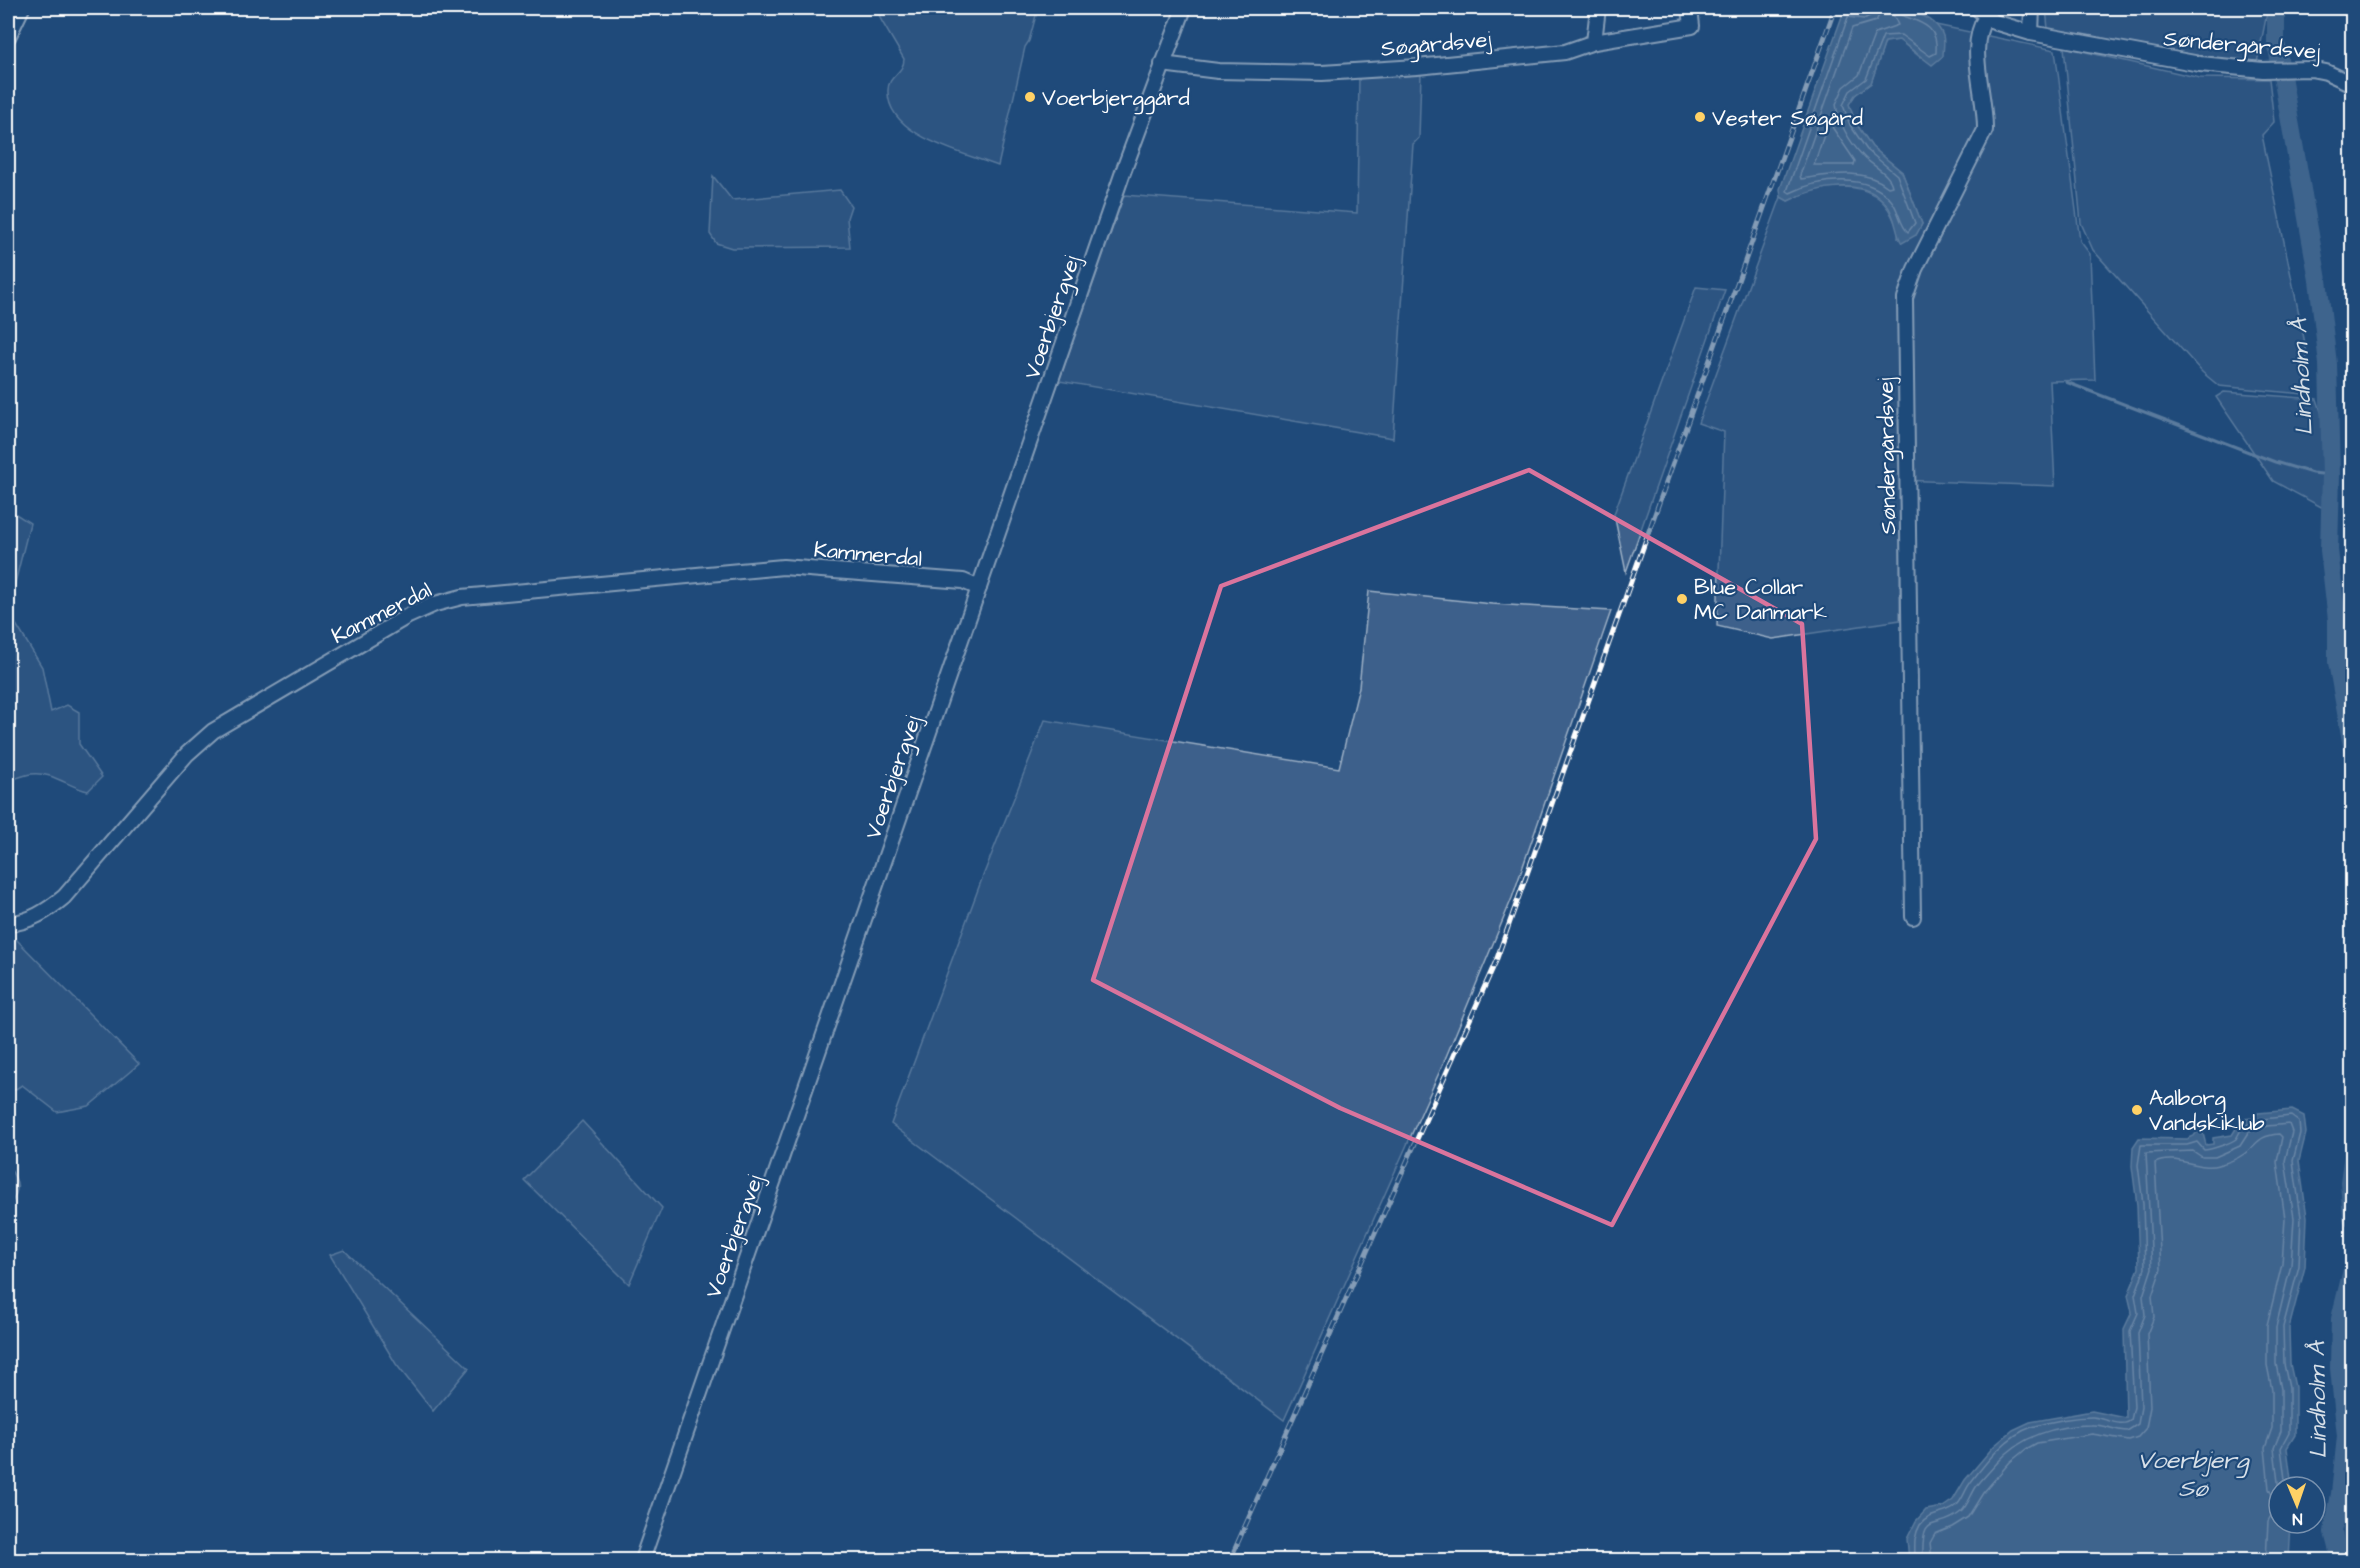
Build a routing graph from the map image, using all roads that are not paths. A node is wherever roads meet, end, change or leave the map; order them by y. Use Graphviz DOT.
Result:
graph roads {
  1 [pos="22,8"];
  2 [pos="1184,8"];
  3 [pos="1599,8"];
  4 [pos="1690,8"];
  5 [pos="2032,8"];
  6 [pos="1982,12"];
  7 [pos="2031,33"];
  8 [pos="8,37"];
  9 [pos="1594,42"];
  10 [pos="1162,64"];
  11 [pos="2352,84"];
  12 [pos="979,588"];
  13 [pos="1913,917"];
  14 [pos="8,924"];
  15 [pos="642,1560"];
  1 -- 8 [label="street"];
  2 -- 10 [label="street, Voerbjergvej"];
  3 -- 9 [label="street"];
  4 -- 9 [label="street, Søgårdsvej"];
  5 -- 7 [label="street"];
  6 -- 7 [label="street, Søndergårdsvej"];
  6 -- 13 [label="street, Søndergårdsvej"];
  7 -- 11 [label="street, Søndergårdsvej"];
  9 -- 10 [label="street, Søgårdsvej"];
  10 -- 12 [label="street, Voerbjergvej"];
  12 -- 14 [label="street, Kammerdal"];
  12 -- 15 [label="street, Voerbjergvej"];
}
